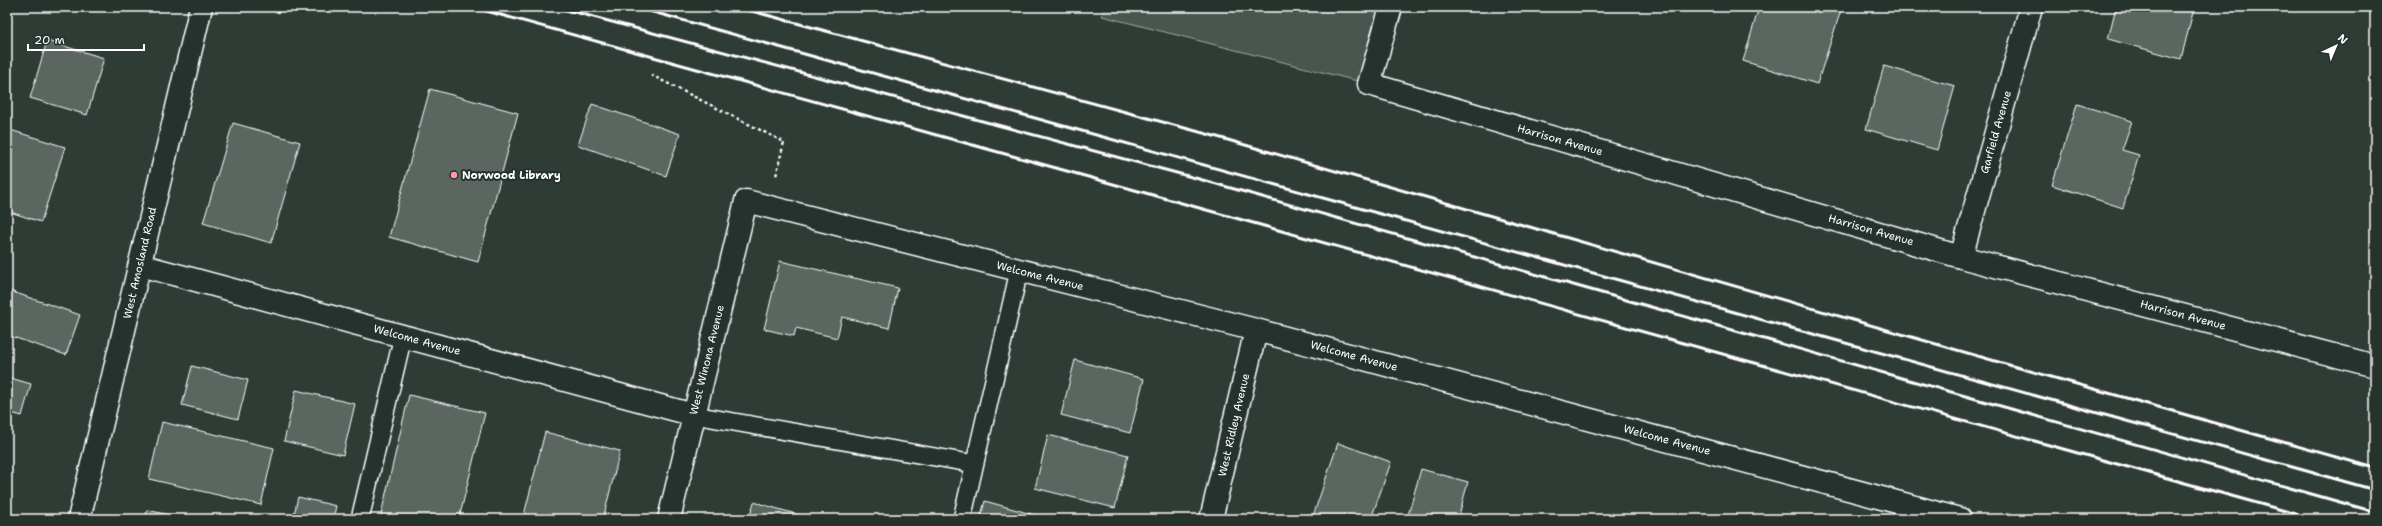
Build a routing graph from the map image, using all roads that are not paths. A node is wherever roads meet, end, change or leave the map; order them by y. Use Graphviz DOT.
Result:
graph roads {
  1 [pos="1391,7"];
  2 [pos="2031,7"];
  3 [pos="200,8"];
  4 [pos="746,201"];
  5 [pos="1961,257"];
  6 [pos="140,265"];
  7 [pos="1018,271"];
  8 [pos="1256,330"];
  9 [pos="403,336"];
  10 [pos="2375,366"];
  11 [pos="694,415"];
  12 [pos="975,464"];
  13 [pos="1896,510"];
  14 [pos="79,519"];
  15 [pos="360,519"];
  16 [pos="669,519"];
  17 [pos="962,519"];
  18 [pos="1211,519"];
  19 [pos="1960,519"];
  1 -- 5 [label="street, Harrison Avenue"];
  2 -- 5 [label="street, Garfield Avenue"];
  3 -- 6 [label="street, West Amosland Road"];
  4 -- 7 [label="street, Welcome Avenue"];
  4 -- 11 [label="street, West Winona Avenue"];
  5 -- 10 [label="street, Harrison Avenue"];
  6 -- 9 [label="street, Welcome Avenue"];
  6 -- 14 [label="street, West Amosland Road"];
  7 -- 8 [label="street, Welcome Avenue"];
  7 -- 12 [label="lane"];
  8 -- 13 [label="street, Welcome Avenue"];
  8 -- 18 [label="street, West Ridley Avenue"];
  9 -- 11 [label="street, Welcome Avenue"];
  9 -- 15 [label="lane"];
  11 -- 12 [label="lane"];
  11 -- 16 [label="street, West Winona Avenue"];
  12 -- 17 [label="lane"];
  13 -- 19 [label="street, Welcome Avenue"];
}
